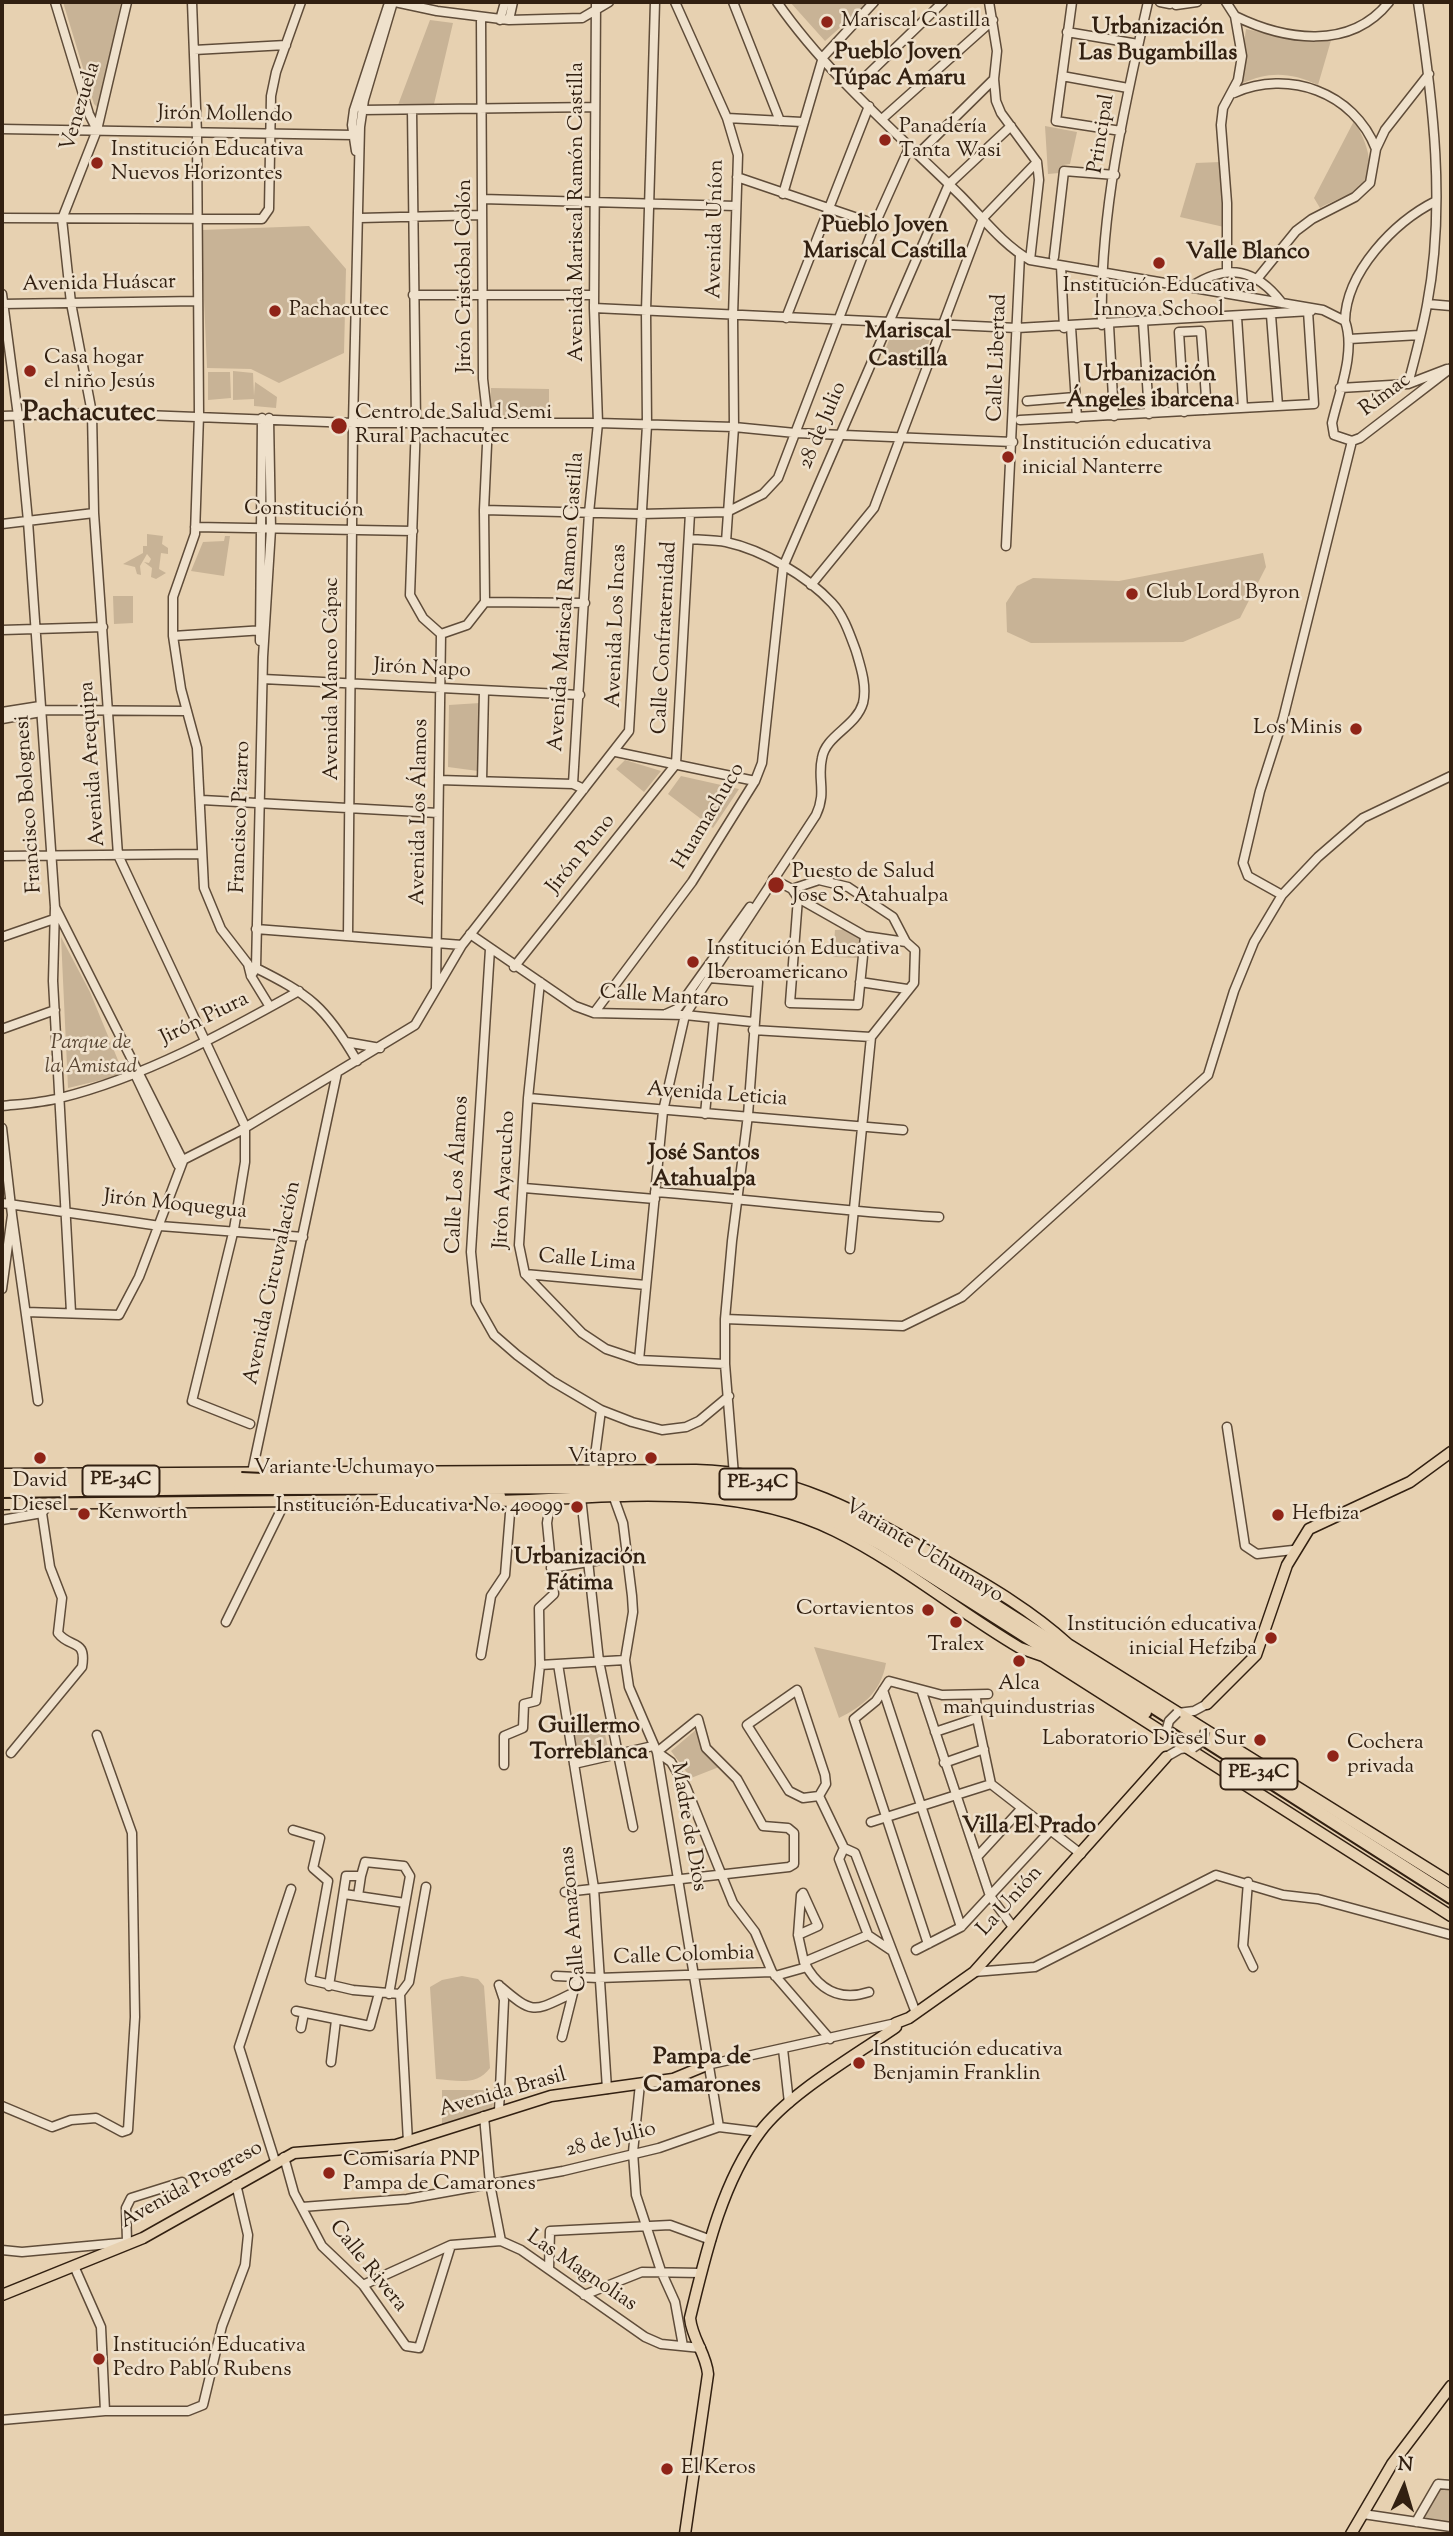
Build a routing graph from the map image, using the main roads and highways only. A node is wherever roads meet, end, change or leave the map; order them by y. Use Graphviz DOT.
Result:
graph roads {
  1 [pos="1451,1452"];
  2 [pos="2,1474"];
  3 [pos="244,1479"];
  4 [pos="2,1483"];
  5 [pos="263,1484"];
  6 [pos="2,1491"];
  7 [pos="548,1493"];
  8 [pos="394,1499"];
  9 [pos="2,1504"];
  10 [pos="906,1561"];
  11 [pos="933,1567"];
  12 [pos="1068,1644"];
  13 [pos="1043,1656"];
  14 [pos="1207,1703"];
  15 [pos="1166,1757"];
  16 [pos="1451,1883"];
  17 [pos="1451,1897"];
  18 [pos="1451,1907"];
  19 [pos="1451,1916"];
  20 [pos="707,2065"];
  21 [pos="280,2159"];
  22 [pos="2,2295"];
  23 [pos="1451,2386"];
  24 [pos="685,2534"];
  25 [pos="1351,2534"];
  1 -- 14 [label="main road"];
  2 -- 3 [label="main road, Variante Uchumayo"];
  3 -- 4 [label="highway, Variante Uchumayo / PE-34C"];
  3 -- 5 [label="highway, Variante Uchumayo / PE-34C, bridge"];
  3 -- 6 [label="highway, Variante Uchumayo / PE-34C"];
  3 -- 12 [label="main road, Variante Uchumayo"];
  5 -- 7 [label="highway, Variante Uchumayo / PE-34C"];
  5 -- 11 [label="highway, Variante Uchumayo / PE-34C"];
  7 -- 8 [label="highway"];
  7 -- 8 [label="main road"];
  7 -- 10 [label="highway, Variante Uchumayo / PE-34C"];
  7 -- 13 [label="main road"];
  8 -- 9 [label="main road"];
  10 -- 13 [label="highway"];
  10 -- 18 [label="highway, Variante Uchumayo / PE-34C"];
  11 -- 12 [label="highway"];
  11 -- 17 [label="highway, Variante Uchumayo / PE-34C"];
  12 -- 16 [label="main road, Variante Uchumayo"];
  13 -- 19 [label="main road"];
  15 -- 24 [label="main road, La Unión"];
  20 -- 21 [label="main road, Avenida Brasil"];
  21 -- 22 [label="main road, Avenida Progreso"];
  23 -- 25 [label="main road"];
}
